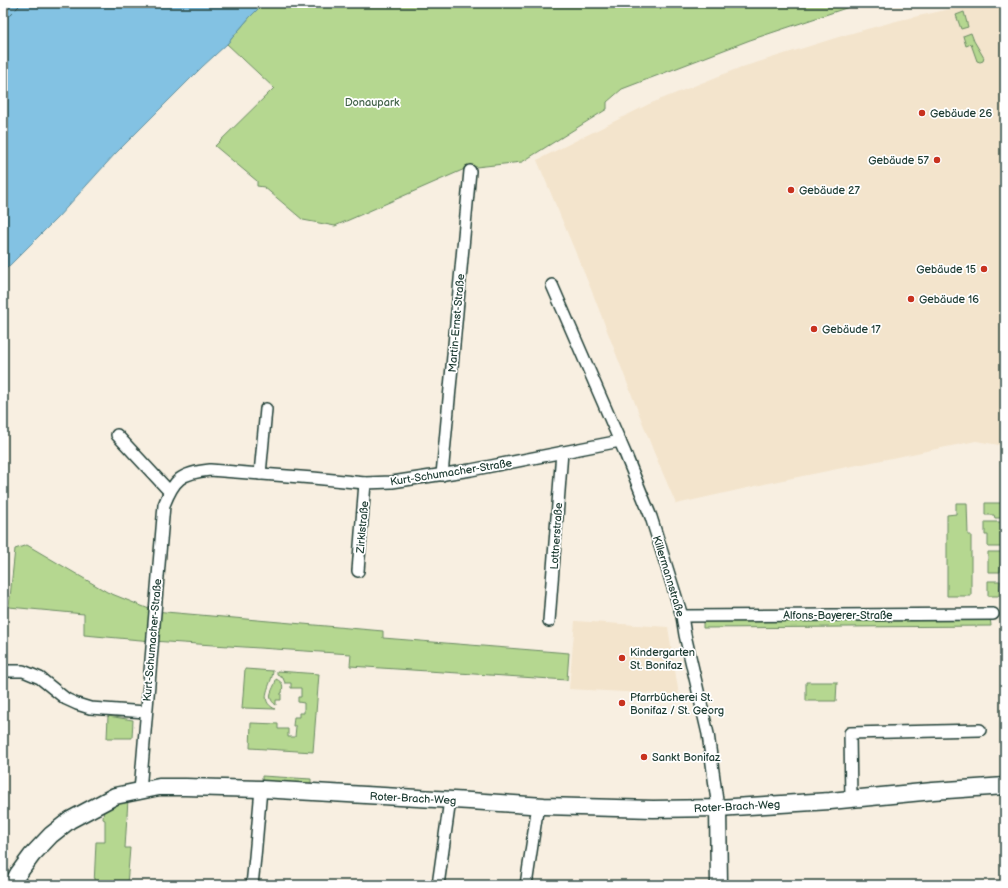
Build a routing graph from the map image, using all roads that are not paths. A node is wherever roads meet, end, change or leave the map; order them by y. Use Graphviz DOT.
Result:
graph roads {
  1 [pos="470,171"];
  2 [pos="552,285"];
  3 [pos="266,409"];
  4 [pos="117,435"];
  5 [pos="620,441"];
  6 [pos="562,452"];
  7 [pos="260,474"];
  8 [pos="442,475"];
  9 [pos="365,483"];
  10 [pos="169,491"];
  11 [pos="358,571"];
  12 [pos="993,614"];
  13 [pos="682,616"];
  14 [pos="549,621"];
  15 [pos="3,671"];
  16 [pos="146,712"];
  17 [pos="980,730"];
  18 [pos="1005,786"];
  19 [pos="260,789"];
  20 [pos="140,791"];
  21 [pos="851,799"];
  22 [pos="450,800"];
  23 [pos="538,805"];
  24 [pos="718,808"];
  25 [pos="12,885"];
  26 [pos="252,885"];
  27 [pos="438,885"];
  28 [pos="526,885"];
  29 [pos="719,885"];
  1 -- 8 [label="street, Martin-Ernst-Straße"];
  2 -- 5 [label="street, Killermannstraße"];
  3 -- 7 [label="street"];
  4 -- 10 [label="street"];
  5 -- 6 [label="street, Kurt-Schumacher-Straße"];
  5 -- 13 [label="street, Killermannstraße"];
  6 -- 8 [label="street, Kurt-Schumacher-Straße"];
  6 -- 14 [label="street, Lottnerstraße"];
  7 -- 9 [label="street, Kurt-Schumacher-Straße"];
  7 -- 10 [label="street, Kurt-Schumacher-Straße"];
  8 -- 9 [label="street, Kurt-Schumacher-Straße"];
  9 -- 11 [label="street, Zirklstraße"];
  10 -- 16 [label="street, Kurt-Schumacher-Straße"];
  12 -- 13 [label="street, Alfons-Bayerer-Straße"];
  13 -- 24 [label="street, Killermannstraße"];
  15 -- 16 [label="street"];
  16 -- 20 [label="street, Kurt-Schumacher-Straße"];
  17 -- 21 [label="street"];
  18 -- 21 [label="street, Roter-Brach-Weg"];
  19 -- 20 [label="street, Roter-Brach-Weg"];
  19 -- 22 [label="street, Roter-Brach-Weg"];
  19 -- 26 [label="street"];
  20 -- 25 [label="street, Roter-Brach-Weg"];
  21 -- 24 [label="street, Roter-Brach-Weg"];
  22 -- 23 [label="street, Roter-Brach-Weg"];
  22 -- 27 [label="street"];
  23 -- 24 [label="street, Roter-Brach-Weg"];
  23 -- 28 [label="street"];
  24 -- 29 [label="street, Killermannstraße"];
}
